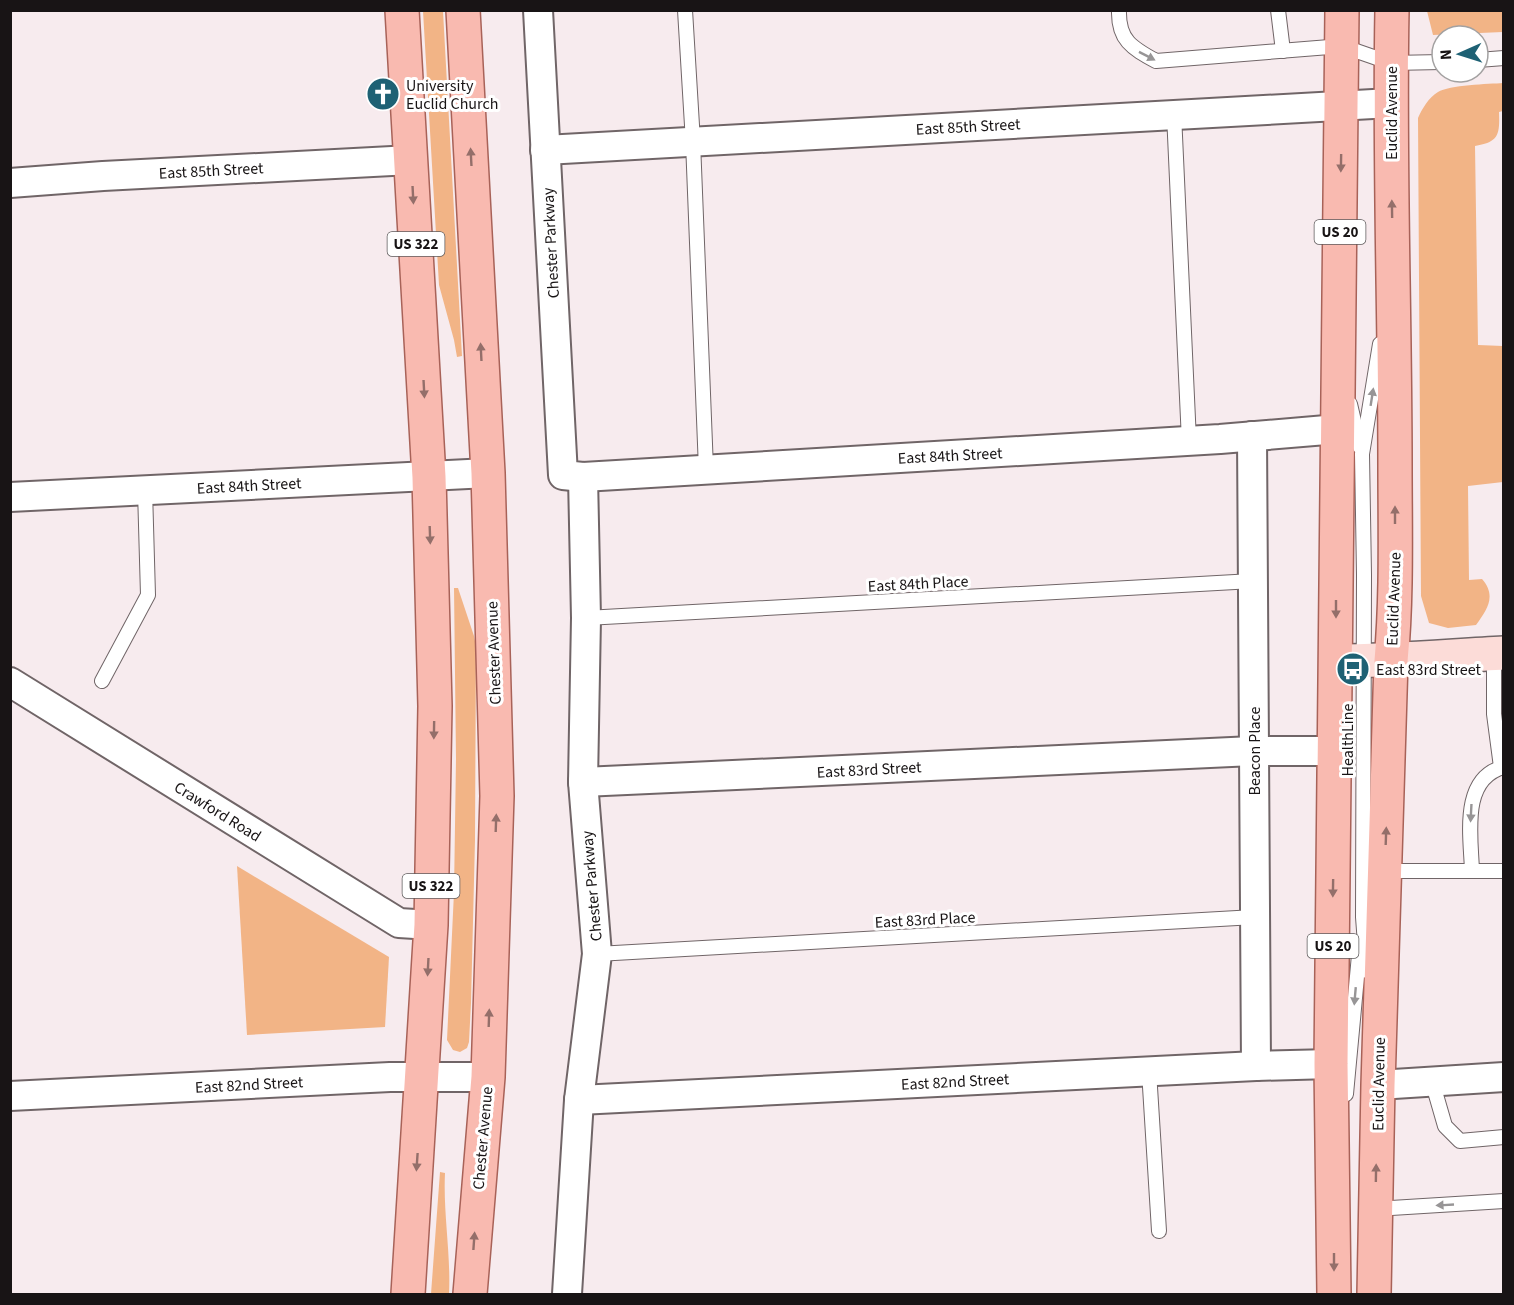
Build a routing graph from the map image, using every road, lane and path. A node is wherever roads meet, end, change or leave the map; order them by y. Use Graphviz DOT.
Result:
graph roads {
  1 [pos="402,10"];
  2 [pos="463,10"];
  3 [pos="538,10"];
  4 [pos="685,10"];
  5 [pos="1119,10"];
  6 [pos="1278,10"];
  7 [pos="1342,10"];
  8 [pos="1392,10"];
  9 [pos="1342,46"];
  10 [pos="1283,51"];
  11 [pos="1430,62"];
  12 [pos="1391,63"];
  13 [pos="1391,103"];
  14 [pos="1341,105"];
  15 [pos="1174,114"];
  16 [pos="693,142"];
  17 [pos="545,150"];
  18 [pos="411,160"];
  19 [pos="10,183"];
  20 [pos="1393,267"];
  21 [pos="1339,358"];
  22 [pos="1338,429"];
  23 [pos="1252,436"];
  24 [pos="1190,441"];
  25 [pos="1362,454"];
  26 [pos="706,470"];
  27 [pos="488,473"];
  28 [pos="573,476"];
  29 [pos="429,477"];
  30 [pos="145,490"];
  31 [pos="10,497"];
  32 [pos="1252,581"];
  33 [pos="586,618"];
  34 [pos="1499,653"];
  35 [pos="1364,661"];
  36 [pos="102,681"];
  37 [pos="10,682"];
  38 [pos="1253,751"];
  39 [pos="1335,751"];
  40 [pos="1502,767"];
  41 [pos="583,782"];
  42 [pos="1385,871"];
  43 [pos="1472,871"];
  44 [pos="1503,871"];
  45 [pos="1255,917"];
  46 [pos="1363,917"];
  47 [pos="431,925"];
  48 [pos="597,954"];
  49 [pos="1331,1065"];
  50 [pos="1256,1066"];
  51 [pos="1149,1071"];
  52 [pos="423,1076"];
  53 [pos="488,1077"];
  54 [pos="1503,1077"];
  55 [pos="1432,1082"];
  56 [pos="1378,1094"];
  57 [pos="10,1096"];
  58 [pos="579,1100"];
  59 [pos="1503,1137"];
  60 [pos="1503,1201"];
  61 [pos="1375,1209"];
  62 [pos="1333,1230"];
  63 [pos="1159,1231"];
  64 [pos="408,1294"];
  65 [pos="470,1294"];
  66 [pos="567,1294"];
  67 [pos="1334,1294"];
  68 [pos="1374,1294"];
  1 -- 18 [label="main road, US 322"];
  27 -- 2 [label="main road, Chester Avenue, one-way"];
  3 -- 17 [label="street, Chester Parkway"];
  4 -- 16 [label="lane"];
  5 -- 10 [label="lane, one-way"];
  6 -- 10 [label="lane"];
  7 -- 9 [label="main road, Euclid Avenue / US 20"];
  8 -- 12 [label="main road, Euclid Avenue / US 20"];
  9 -- 10 [label="lane"];
  9 -- 12 [label="lane"];
  9 -- 14 [label="main road, Euclid Avenue / US 20"];
  11 -- 12 [label="lane"];
  12 -- 13 [label="main road, Euclid Avenue / US 20"];
  13 -- 14 [label="street, East 85th Street"];
  20 -- 13 [label="main road, Euclid Avenue / US 20, one-way"];
  14 -- 15 [label="street, East 85th Street"];
  14 -- 21 [label="main road, Euclid Avenue / US 20, one-way"];
  15 -- 16 [label="street, East 85th Street"];
  15 -- 24 [label="lane"];
  16 -- 17 [label="street, East 85th Street"];
  16 -- 26 [label="lane"];
  17 -- 28 [label="street, Chester Parkway"];
  18 -- 19 [label="street, East 85th Street"];
  18 -- 29 [label="main road, US 322, one-way"];
  25 -- 20 [label="lane, HealthLine, one-way"];
  35 -- 20 [label="main road, Euclid Avenue / US 20, one-way"];
  21 -- 22 [label="main road, Euclid Avenue / US 20"];
  21 -- 25 [label="lane, HealthLine"];
  22 -- 23 [label="street, East 84th Street"];
  22 -- 35 [label="main road, Euclid Avenue / US 20, one-way"];
  23 -- 24 [label="street, East 84th Street"];
  23 -- 32 [label="street, Beacon Place"];
  24 -- 26 [label="street, East 84th Street"];
  25 -- 35 [label="lane, HealthLine"];
  26 -- 28 [label="street, East 84th Street"];
  27 -- 29 [label="street, East 84th Street"];
  53 -- 27 [label="main road, Chester Avenue, one-way"];
  28 -- 33 [label="street, Chester Parkway"];
  29 -- 30 [label="street, East 84th Street"];
  29 -- 47 [label="main road, US 322, one-way"];
  30 -- 31 [label="street, East 84th Street"];
  30 -- 36 [label="lane"];
  32 -- 33 [label="lane, East 84th Place"];
  32 -- 38 [label="street, Beacon Place"];
  33 -- 41 [label="street, Chester Parkway"];
  34 -- 35 [label="street"];
  34 -- 40 [label="lane"];
  35 -- 39 [label="main road, Euclid Avenue / US 20"];
  42 -- 35 [label="main road, Euclid Avenue / US 20, one-way"];
  35 -- 46 [label="lane, HealthLine"];
  37 -- 47 [label="street, Crawford Road"];
  38 -- 39 [label="street, East 83rd Street"];
  38 -- 41 [label="street, East 83rd Street"];
  38 -- 45 [label="street, Beacon Place"];
  39 -- 49 [label="main road, Euclid Avenue / US 20, one-way"];
  40 -- 43 [label="lane, one-way"];
  41 -- 48 [label="street, Chester Parkway"];
  42 -- 43 [label="lane"];
  42 -- 56 [label="main road, Euclid Avenue / US 20"];
  43 -- 44 [label="lane"];
  45 -- 48 [label="lane, East 83rd Place"];
  45 -- 50 [label="street, Beacon Place"];
  46 -- 56 [label="lane, HealthLine"];
  46 -- 62 [label="lane, HealthLine, one-way"];
  47 -- 52 [label="main road, US 322, one-way"];
  48 -- 58 [label="street, Chester Parkway"];
  49 -- 50 [label="street, East 82nd Street"];
  49 -- 62 [label="main road, Euclid Avenue / US 20"];
  50 -- 51 [label="street, East 82nd Street"];
  51 -- 58 [label="street, East 82nd Street"];
  51 -- 63 [label="lane"];
  52 -- 53 [label="street, East 82nd Street"];
  52 -- 57 [label="street, East 82nd Street"];
  52 -- 64 [label="main road, US 322, one-way"];
  65 -- 53 [label="main road, Chester Avenue, one-way"];
  54 -- 55 [label="street"];
  55 -- 56 [label="street"];
  55 -- 59 [label="lane"];
  61 -- 56 [label="main road, Euclid Avenue / US 20, one-way"];
  58 -- 66 [label="street, Chester Parkway"];
  60 -- 61 [label="lane, one-way"];
  61 -- 68 [label="main road, Euclid Avenue / US 20"];
  62 -- 67 [label="main road, Euclid Avenue / US 20, one-way"];
}
